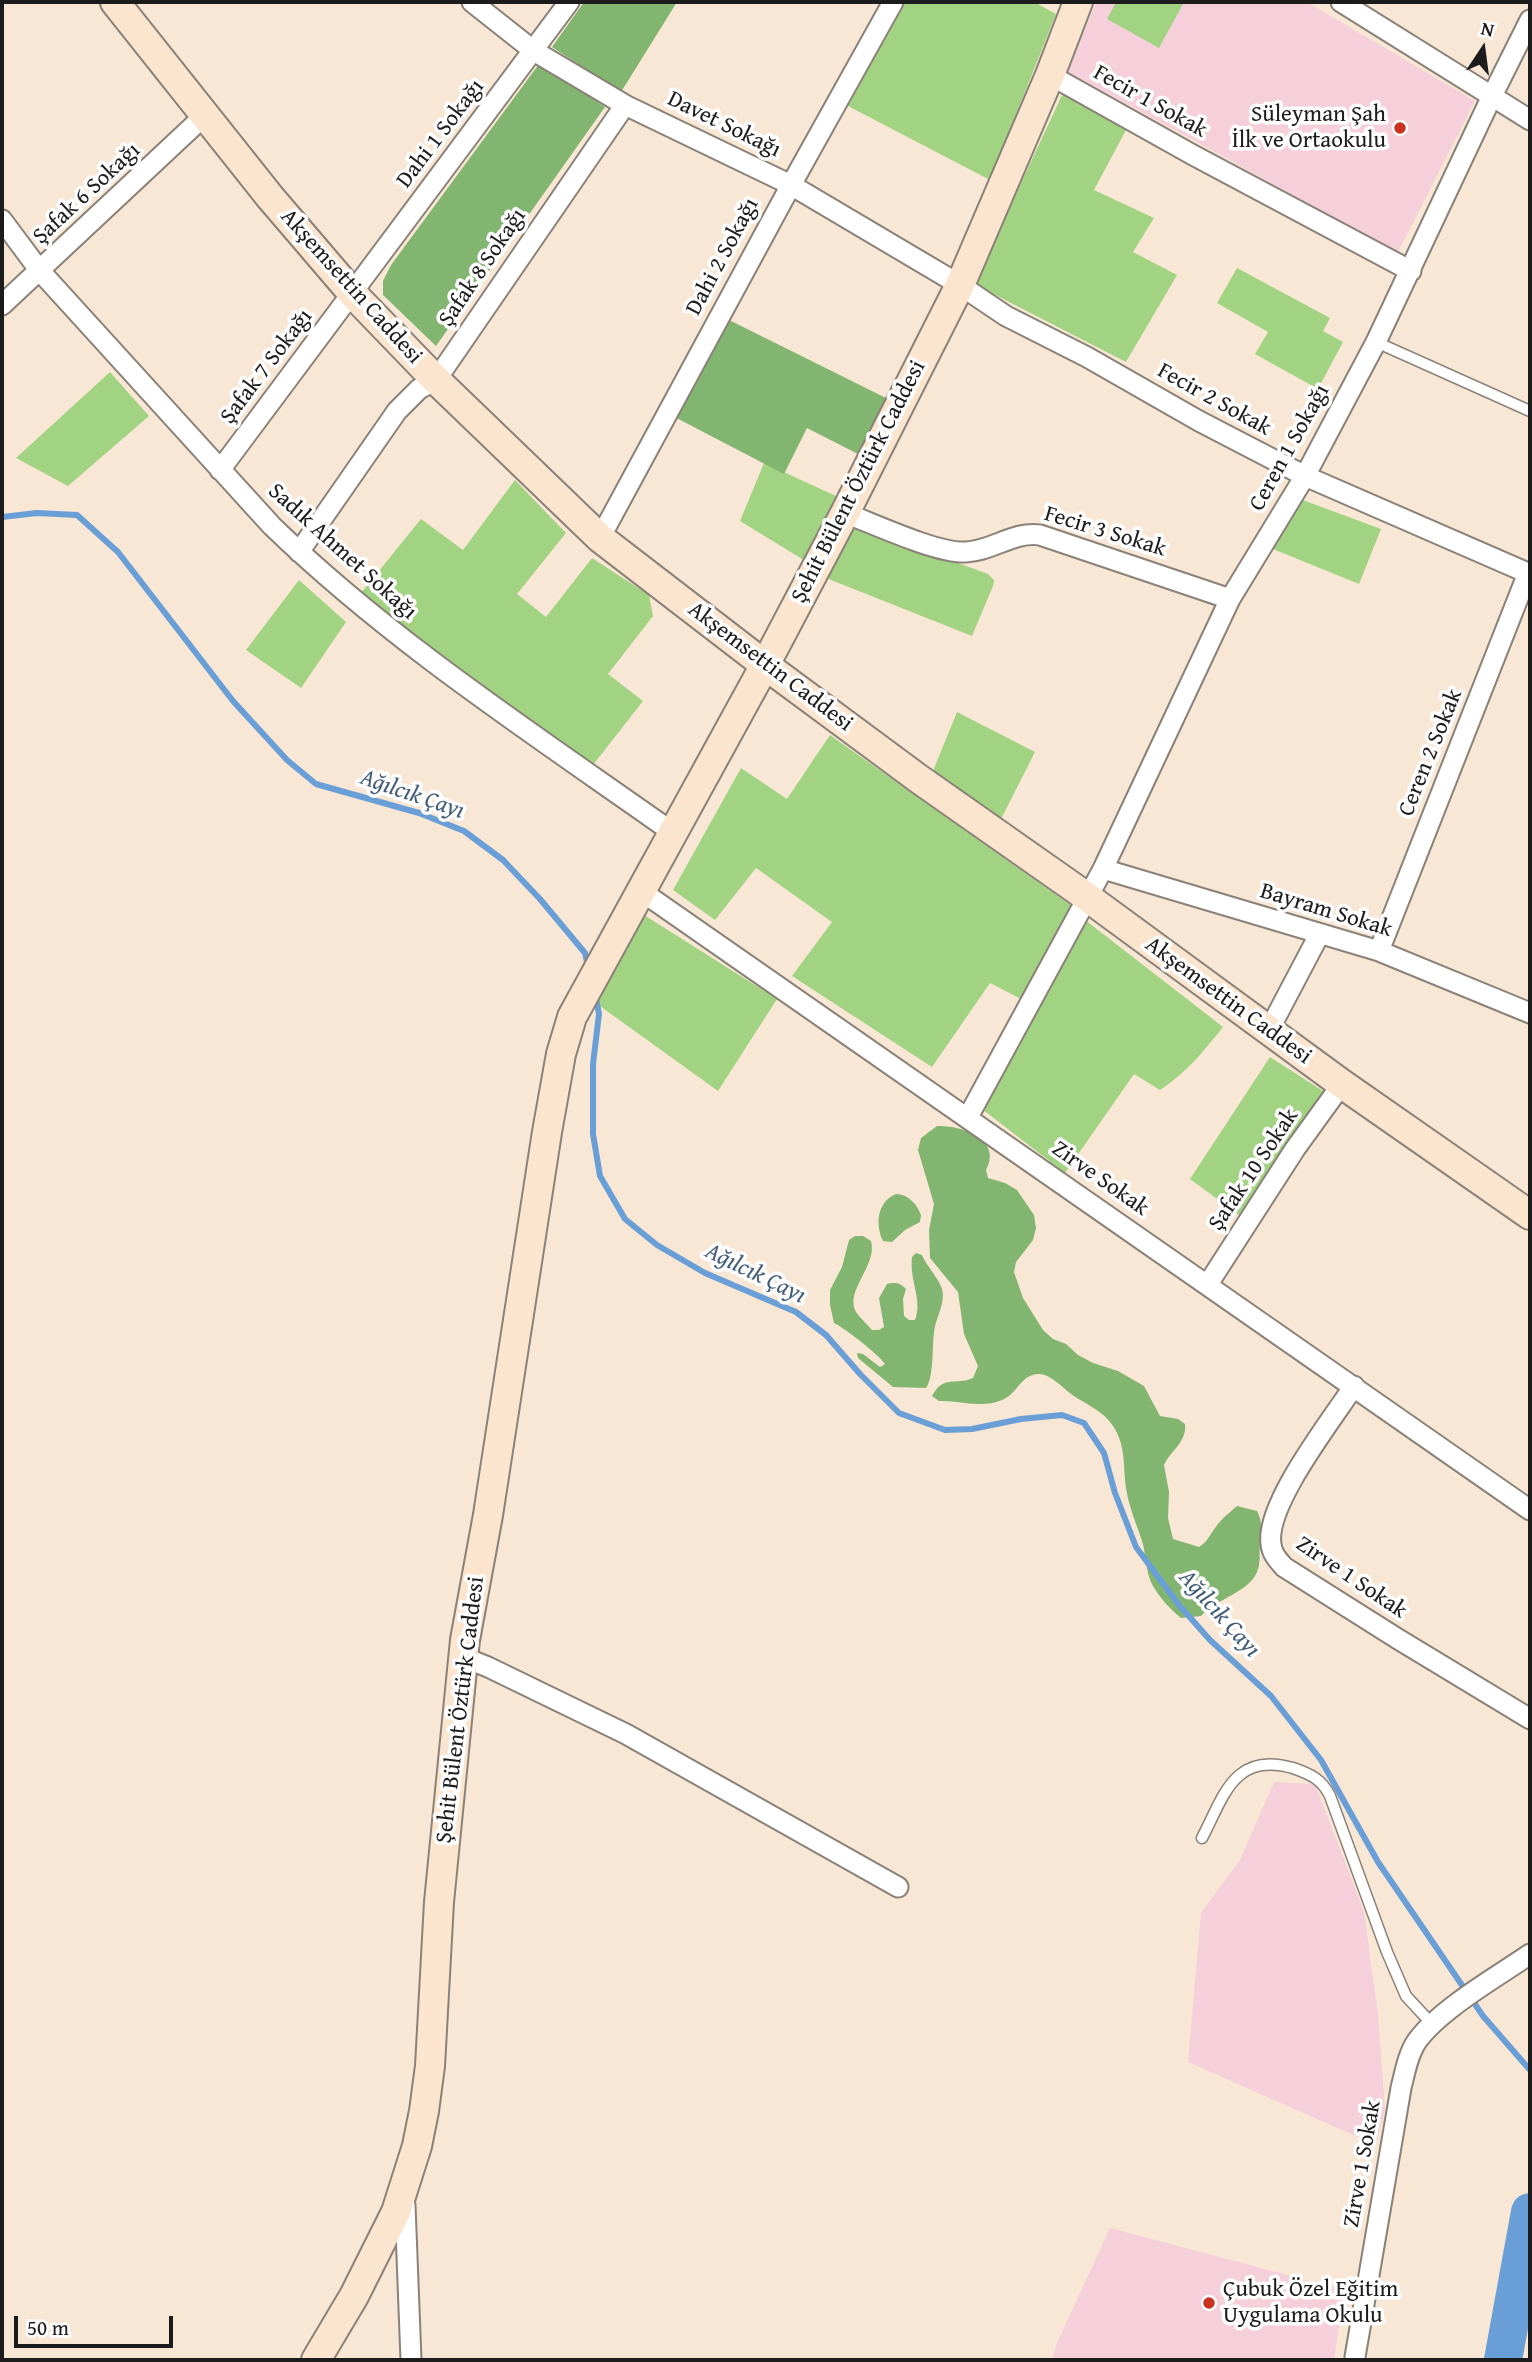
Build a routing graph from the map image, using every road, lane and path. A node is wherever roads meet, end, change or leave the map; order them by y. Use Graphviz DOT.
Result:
graph roads {
  1 [pos="115,2"];
  2 [pos="472,2"];
  3 [pos="567,2"];
  4 [pos="893,2"];
  5 [pos="1078,2"];
  6 [pos="1341,2"];
  7 [pos="1530,20"];
  8 [pos="534,51"];
  9 [pos="1050,75"];
  10 [pos="1492,96"];
  11 [pos="625,104"];
  12 [pos="204,116"];
  13 [pos="1530,120"];
  14 [pos="791,185"];
  15 [pos="2,220"];
  16 [pos="40,271"];
  17 [pos="1411,271"];
  18 [pos="960,285"];
  19 [pos="353,294"];
  20 [pos="2,305"];
  21 [pos="1376,342"];
  22 [pos="436,380"];
  23 [pos="1530,411"];
  24 [pos="220,470"];
  25 [pos="1305,476"];
  26 [pos="845,513"];
  27 [pos="600,538"];
  28 [pos="299,552"];
  29 [pos="1529,573"];
  30 [pos="1230,599"];
  31 [pos="765,665"];
  32 [pos="672,832"];
  33 [pos="1103,869"];
  34 [pos="641,891"];
  35 [pos="1087,897"];
  36 [pos="1320,934"];
  37 [pos="1379,951"];
  38 [pos="1530,1013"];
  39 [pos="1269,1030"];
  40 [pos="1342,1084"];
  41 [pos="968,1116"];
  42 [pos="1530,1215"];
  43 [pos="1208,1284"];
  44 [pos="1354,1386"];
  45 [pos="1530,1510"];
  46 [pos="463,1657"];
  47 [pos="1530,1718"];
  48 [pos="1202,1838"];
  49 [pos="898,1887"];
  50 [pos="1530,1954"];
  51 [pos="1432,2024"];
  52 [pos="401,2200"];
  53 [pos="1355,2357"];
  54 [pos="316,2360"];
  55 [pos="411,2360"];
  1 -- 12 [label="street, Akşemsettin Caddesi"];
  2 -- 8 [label="street, Davet Sokağı"];
  3 -- 8 [label="street, Dahi 1 Sokağı"];
  4 -- 14 [label="street, Dahi 2 Sokağı"];
  5 -- 9 [label="street, Şehit Bülent Öztürk Caddesi"];
  6 -- 10 [label="street"];
  7 -- 10 [label="street, Ceren 1 Sokağı"];
  8 -- 11 [label="street, Davet Sokağı"];
  8 -- 19 [label="street, Dahi 1 Sokağı"];
  9 -- 17 [label="street, Fecir 1 Sokak"];
  9 -- 18 [label="street, Şehit Bülent Öztürk Caddesi"];
  10 -- 13 [label="street"];
  10 -- 17 [label="street, Ceren 1 Sokağı"];
  11 -- 14 [label="street, Davet Sokağı"];
  11 -- 22 [label="street, Şafak 8 Sokağı"];
  12 -- 16 [label="street, Şafak 6 Sokağı"];
  12 -- 19 [label="street, Akşemsettin Caddesi"];
  14 -- 18 [label="street, Davet Sokağı"];
  14 -- 27 [label="street, Dahi 2 Sokağı"];
  15 -- 16 [label="street, Sadık Ahmet Sokağı"];
  16 -- 20 [label="street, Şafak 6 Sokağı"];
  16 -- 24 [label="street, Sadık Ahmet Sokağı"];
  17 -- 21 [label="street, Ceren 1 Sokağı"];
  18 -- 25 [label="street, Fecir 2 Sokak"];
  18 -- 26 [label="street, Şehit Bülent Öztürk Caddesi"];
  19 -- 22 [label="street, Akşemsettin Caddesi"];
  19 -- 24 [label="street, Şafak 7 Sokağı"];
  21 -- 23 [label="lane"];
  21 -- 25 [label="street, Ceren 1 Sokağı"];
  22 -- 27 [label="street, Akşemsettin Caddesi"];
  22 -- 28 [label="street, Şafak 8 Sokağı"];
  24 -- 28 [label="street, Sadık Ahmet Sokağı"];
  25 -- 29 [label="street, Fecir 2 Sokak"];
  25 -- 30 [label="street, Ceren 1 Sokağı"];
  26 -- 30 [label="street, Fecir 3 Sokak"];
  26 -- 31 [label="street, Şehit Bülent Öztürk Caddesi"];
  27 -- 31 [label="street, Akşemsettin Caddesi"];
  28 -- 32 [label="street, Sadık Ahmet Sokağı"];
  29 -- 37 [label="street, Ceren 2 Sokak"];
  30 -- 33 [label="street, Ceren 1 Sokağı"];
  31 -- 32 [label="street, Şehit Bülent Öztürk Caddesi"];
  31 -- 35 [label="street, Akşemsettin Caddesi"];
  32 -- 34 [label="street, Şehit Bülent Öztürk Caddesi"];
  33 -- 35 [label="street, Ceren 1 Sokağı"];
  33 -- 36 [label="street, Bayram Sokak"];
  34 -- 41 [label="street, Zirve Sokak"];
  34 -- 46 [label="street, Şehit Bülent Öztürk Caddesi"];
  35 -- 39 [label="street, Akşemsettin Caddesi"];
  35 -- 41 [label="street, Ceren 1 Sokağı"];
  36 -- 37 [label="street, Bayram Sokak"];
  36 -- 39 [label="street"];
  37 -- 38 [label="street, Bayram Sokak"];
  39 -- 40 [label="street, Akşemsettin Caddesi"];
  40 -- 42 [label="street, Akşemsettin Caddesi"];
  40 -- 43 [label="street, Şafak 10 Sokak"];
  41 -- 43 [label="street, Zirve Sokak"];
  43 -- 44 [label="street, Zirve Sokak"];
  44 -- 45 [label="street, Zirve Sokak"];
  44 -- 47 [label="street, Zirve 1 Sokak"];
  46 -- 49 [label="street"];
  46 -- 52 [label="street, Şehit Bülent Öztürk Caddesi"];
  48 -- 51 [label="lane"];
  50 -- 51 [label="street, Zirve 1 Sokak"];
  51 -- 53 [label="street, Zirve 1 Sokak"];
  52 -- 54 [label="street, Şehit Bülent Öztürk Caddesi"];
  52 -- 55 [label="street"];
}
